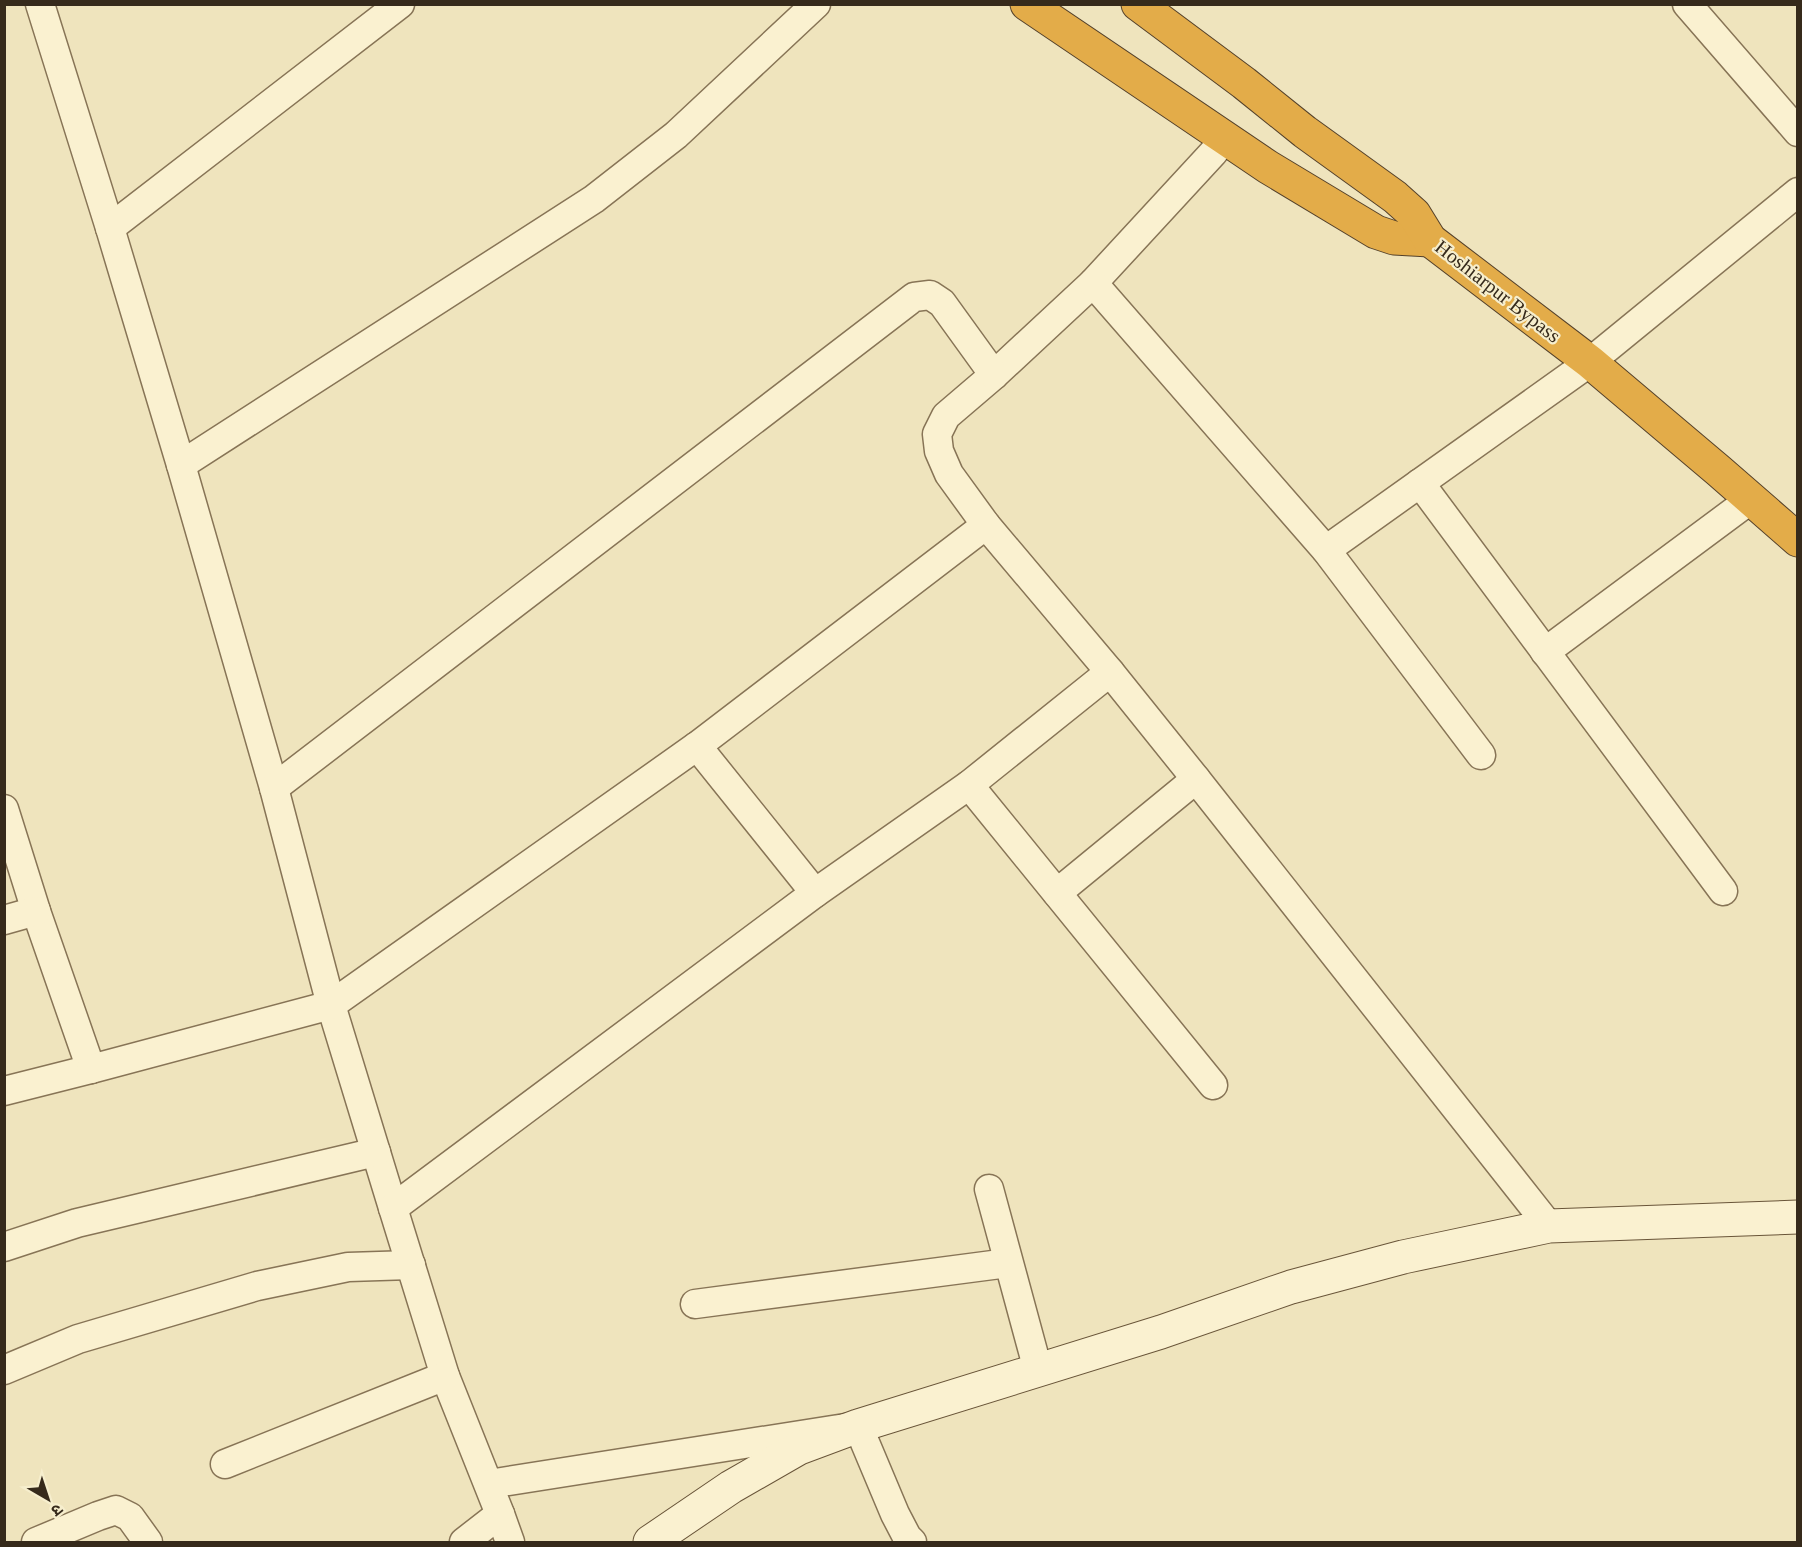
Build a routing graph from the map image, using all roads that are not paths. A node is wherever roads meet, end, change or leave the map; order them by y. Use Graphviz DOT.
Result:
graph roads {
  1 [pos="40,4"];
  2 [pos="400,4"];
  3 [pos="816,4"];
  4 [pos="1027,4"];
  5 [pos="1138,4"];
  6 [pos="1687,4"];
  7 [pos="1797,132"];
  8 [pos="1225,137"];
  9 [pos="1797,192"];
  10 [pos="110,228"];
  11 [pos="1430,240"];
  12 [pos="1093,283"];
  13 [pos="1590,362"];
  14 [pos="994,375"];
  15 [pos="181,465"];
  16 [pos="1420,483"];
  17 [pos="1751,499"];
  18 [pos="986,525"];
  19 [pos="1797,540"];
  20 [pos="1326,550"];
  21 [pos="1545,651"];
  22 [pos="1110,672"];
  23 [pos="697,747"];
  24 [pos="1480,755"];
  25 [pos="1196,779"];
  26 [pos="969,785"];
  27 [pos="274,788"];
  28 [pos="4,809"];
  29 [pos="1723,891"];
  30 [pos="815,893"];
  31 [pos="1057,893"];
  32 [pos="36,911"];
  33 [pos="4,920"];
  34 [pos="332,1005"];
  35 [pos="91,1069"];
  36 [pos="1213,1084"];
  37 [pos="4,1091"];
  38 [pos="376,1152"];
  39 [pos="989,1189"];
  40 [pos="393,1208"];
  41 [pos="1797,1217"];
  42 [pos="1550,1226"];
  43 [pos="4,1247"];
  44 [pos="1008,1263"];
  45 [pos="411,1265"];
  46 [pos="695,1304"];
  47 [pos="4,1370"];
  48 [pos="1038,1370"];
  49 [pos="445,1376"];
  50 [pos="858,1426"];
  51 [pos="225,1464"];
  52 [pos="489,1484"];
  53 [pos="500,1514"];
  54 [pos="36,1542"];
  55 [pos="148,1542"];
  56 [pos="464,1542"];
  57 [pos="510,1542"];
  58 [pos="650,1542"];
  59 [pos="912,1542"];
  1 -- 10 [label="street"];
  2 -- 10 [label="street"];
  3 -- 15 [label="street"];
  4 -- 8 [label="highway"];
  5 -- 11 [label="highway, Hoshiarpur Bypass"];
  6 -- 7 [label="street"];
  8 -- 11 [label="highway"];
  8 -- 12 [label="street"];
  9 -- 13 [label="street"];
  10 -- 15 [label="street"];
  11 -- 13 [label="highway, Hoshiarpur Bypass"];
  12 -- 14 [label="street"];
  12 -- 20 [label="street"];
  13 -- 16 [label="street"];
  13 -- 17 [label="highway, Hoshiarpur Bypass"];
  14 -- 18 [label="street"];
  14 -- 27 [label="street"];
  15 -- 27 [label="street"];
  16 -- 20 [label="street"];
  16 -- 21 [label="street"];
  17 -- 19 [label="highway, Hoshiarpur Bypass"];
  17 -- 21 [label="street"];
  18 -- 22 [label="street"];
  18 -- 23 [label="street"];
  20 -- 24 [label="street"];
  21 -- 29 [label="street"];
  22 -- 25 [label="street"];
  22 -- 26 [label="street"];
  23 -- 30 [label="street"];
  23 -- 34 [label="street"];
  25 -- 31 [label="street"];
  25 -- 42 [label="street"];
  26 -- 30 [label="street"];
  26 -- 31 [label="street"];
  27 -- 34 [label="street"];
  28 -- 32 [label="street"];
  30 -- 40 [label="street"];
  31 -- 36 [label="street"];
  32 -- 33 [label="street"];
  32 -- 35 [label="street"];
  34 -- 35 [label="street"];
  34 -- 38 [label="street"];
  35 -- 37 [label="street"];
  38 -- 40 [label="street"];
  38 -- 43 [label="street"];
  39 -- 44 [label="street"];
  40 -- 45 [label="street"];
  41 -- 42 [label="street"];
  42 -- 48 [label="street"];
  44 -- 46 [label="street"];
  44 -- 48 [label="street"];
  45 -- 47 [label="street"];
  45 -- 49 [label="street"];
  48 -- 50 [label="street"];
  49 -- 51 [label="street"];
  49 -- 52 [label="street"];
  50 -- 52 [label="street"];
  50 -- 58 [label="street"];
  50 -- 59 [label="street"];
  52 -- 53 [label="street"];
  53 -- 56 [label="street"];
  53 -- 57 [label="street"];
  54 -- 55 [label="street"];
}
